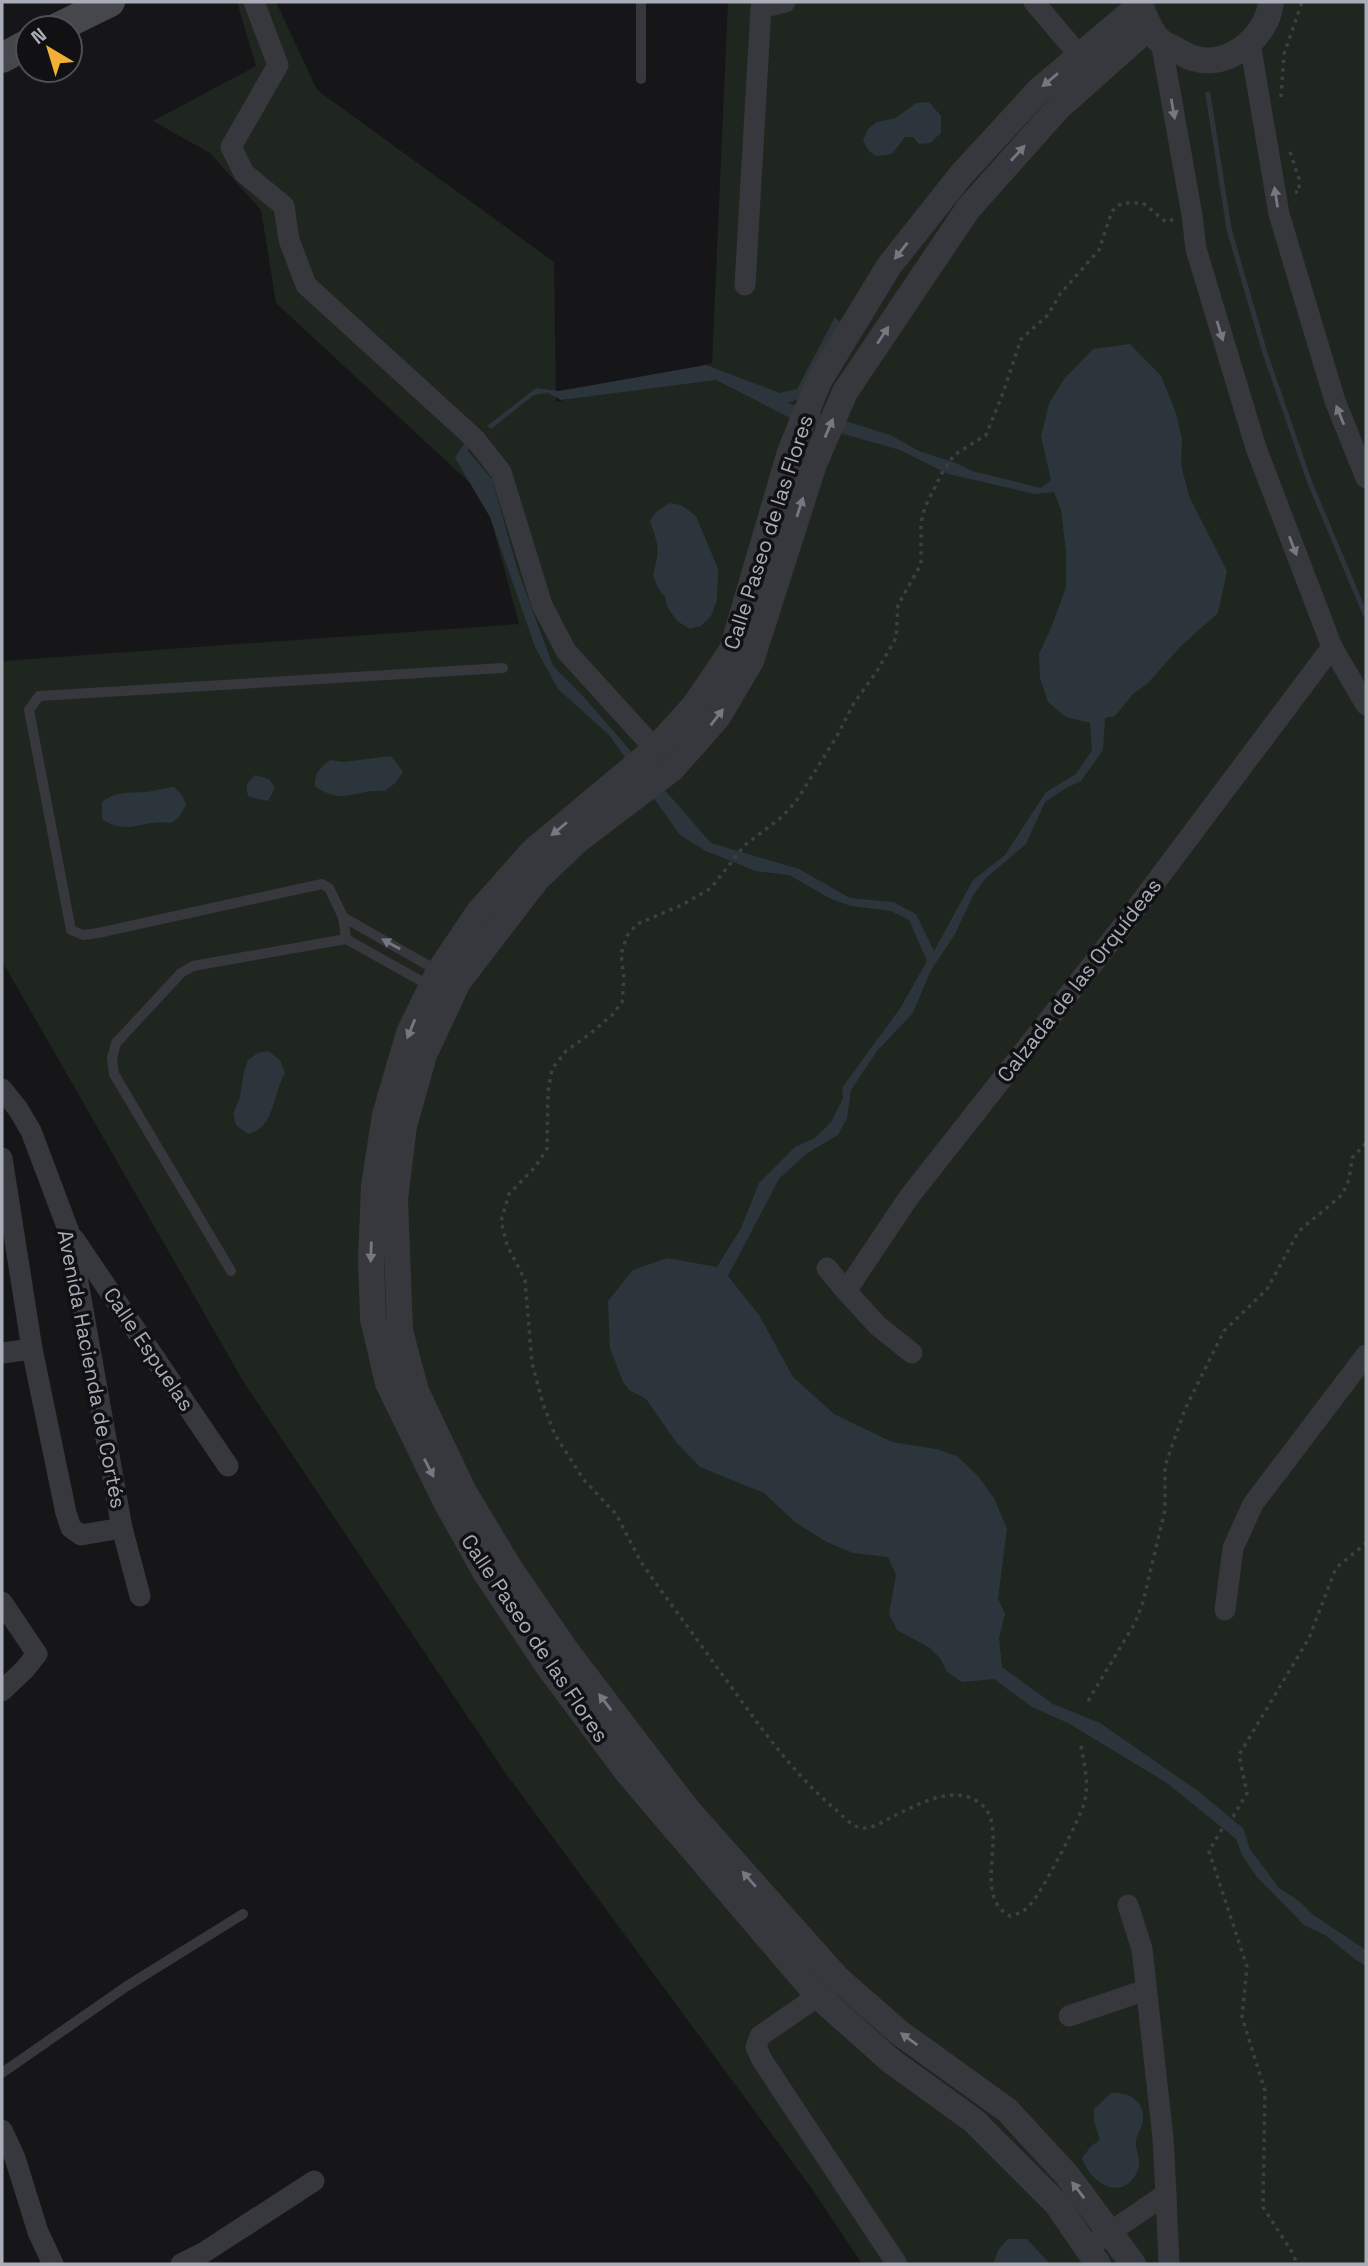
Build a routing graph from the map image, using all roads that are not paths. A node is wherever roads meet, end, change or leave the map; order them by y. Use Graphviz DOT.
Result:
graph roads {
  1 [pos="110,2"];
  2 [pos="254,2"];
  3 [pos="641,2"];
  4 [pos="785,2"];
  5 [pos="1034,2"];
  6 [pos="1271,2"];
  7 [pos="75,14"];
  8 [pos="1148,19"];
  9 [pos="1250,43"];
  10 [pos="1079,55"];
  11 [pos="641,79"];
  12 [pos="925,220"];
  13 [pos="948,239"];
  14 [pos="745,285"];
  15 [pos="1366,478"];
  16 [pos="1332,647"];
  17 [pos="503,668"];
  18 [pos="1366,705"];
  19 [pos="683,737"];
  20 [pos="655,749"];
  21 [pos="620,793"];
  22 [pos="343,917"];
  23 [pos="346,939"];
  24 [pos="444,984"];
  25 [pos="2,1088"];
  26 [pos="2,1158"];
  27 [pos="69,1232"];
  28 [pos="827,1268"];
  29 [pos="231,1271"];
  30 [pos="846,1291"];
  31 [pos="32,1349"];
  32 [pos="2,1353"];
  33 [pos="912,1353"];
  34 [pos="1366,1355"];
  35 [pos="229,1466"];
  36 [pos="122,1528"];
  37 [pos="140,1596"];
  38 [pos="2,1602"];
  39 [pos="1226,1610"];
  40 [pos="2,1692"];
  41 [pos="1128,1905"];
  42 [pos="243,1914"];
  43 [pos="827,1987"];
  44 [pos="1146,1990"];
  45 [pos="1069,2015"];
  46 [pos="2,2073"];
  47 [pos="2,2130"];
  48 [pos="314,2181"];
  49 [pos="1166,2193"];
  50 [pos="1109,2232"];
  51 [pos="1093,2256"];
  52 [pos="53,2264"];
  53 [pos="181,2264"];
  54 [pos="897,2264"];
  55 [pos="1133,2264"];
  56 [pos="1169,2264"];
  1 -- 7 [label="main road"];
  2 -- 20 [label="street"];
  3 -- 11 [label="lane"];
  4 -- 14 [label="street"];
  5 -- 10 [label="street"];
  6 -- 9 [label="street"];
  8 -- 9 [label="street"];
  8 -- 10 [label="street, Calle Paseo de las Flores"];
  13 -- 8 [label="street, Calle Paseo de las Flores, one-way"];
  8 -- 16 [label="street, one-way"];
  15 -- 9 [label="street, one-way"];
  10 -- 12 [label="street, Calle Paseo de las Flores, one-way"];
  12 -- 13 [label="street"];
  12 -- 19 [label="street, Calle Paseo de las Flores, one-way"];
  19 -- 13 [label="street, Calle Paseo de las Flores, one-way"];
  16 -- 18 [label="street"];
  16 -- 30 [label="street, Calzada de las Orquídeas"];
  17 -- 22 [label="lane"];
  19 -- 20 [label="street, Calle Paseo de las Flores"];
  19 -- 21 [label="street, Calle Paseo de las Flores"];
  20 -- 21 [label="street, Calle Paseo de las Flores"];
  21 -- 24 [label="street, Calle Paseo de las Flores"];
  22 -- 23 [label="lane"];
  24 -- 22 [label="lane, one-way"];
  23 -- 24 [label="lane"];
  23 -- 29 [label="lane"];
  24 -- 43 [label="street, Calle Paseo de las Flores"];
  25 -- 27 [label="street, Avenida Hacienda de Cortés"];
  26 -- 31 [label="street, Avenida Hacienda de Cortés"];
  27 -- 35 [label="street, Calle Espuelas"];
  27 -- 36 [label="street, Avenida Hacienda de Cortés"];
  28 -- 30 [label="street"];
  30 -- 33 [label="street"];
  31 -- 32 [label="street"];
  31 -- 36 [label="street, Avenida Hacienda de Cortés"];
  34 -- 39 [label="street"];
  36 -- 37 [label="street"];
  38 -- 40 [label="street"];
  41 -- 44 [label="street"];
  42 -- 46 [label="lane"];
  50 -- 43 [label="street, Calle Paseo de las Flores, one-way"];
  43 -- 51 [label="street, Calle Paseo de las Flores"];
  43 -- 54 [label="street"];
  44 -- 45 [label="street"];
  44 -- 49 [label="street"];
  47 -- 52 [label="street"];
  48 -- 53 [label="street"];
  49 -- 50 [label="street"];
  49 -- 56 [label="street"];
  50 -- 51 [label="street"];
  50 -- 55 [label="street, Calle Paseo de las Flores"];
}
